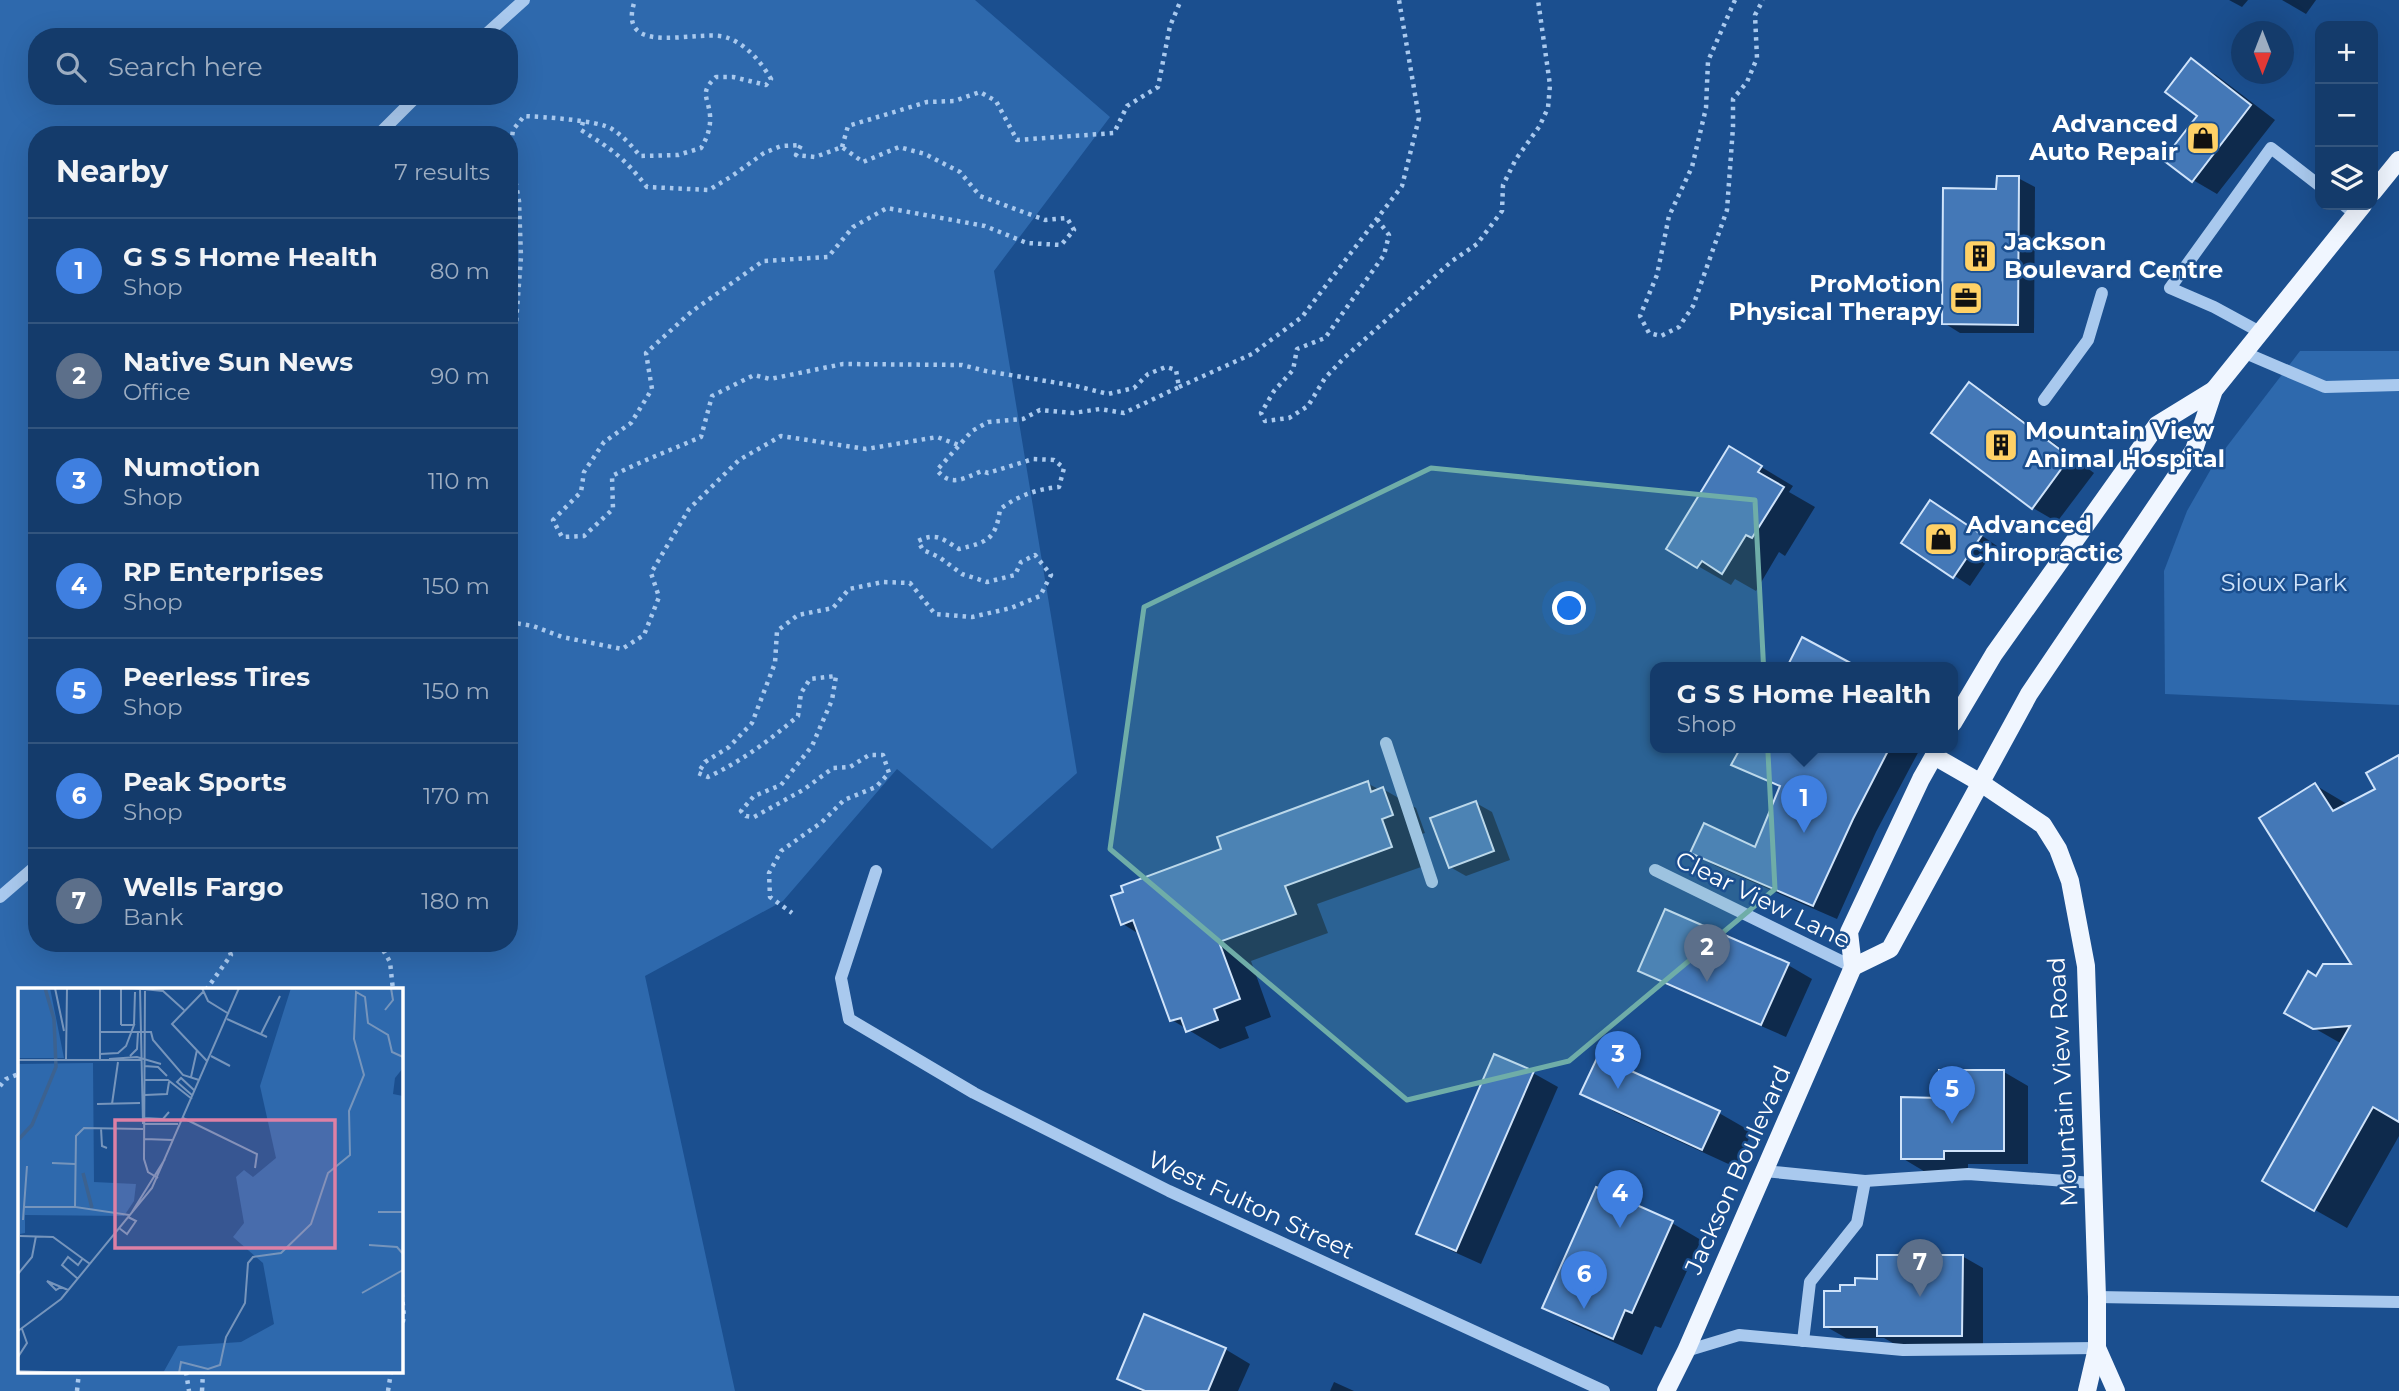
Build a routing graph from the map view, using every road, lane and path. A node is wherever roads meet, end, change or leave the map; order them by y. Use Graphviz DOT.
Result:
graph roads {
  1 [pos="524,0"];
  2 [pos="635,0"];
  3 [pos="1181,0"];
  4 [pos="1399,0"];
  5 [pos="1538,0"];
  6 [pos="1735,0"];
  7 [pos="1763,0"];
  8 [pos="493,28"];
  9 [pos="408,105"];
  10 [pos="583,122"];
  11 [pos="386,126"];
  12 [pos="516,126"];
  13 [pos="842,148"];
  14 [pos="2399,160"];
  15 [pos="2315,182"];
  16 [pos="2378,186"];
  17 [pos="518,195"];
  18 [pos="2352,210"];
  19 [pos="1377,219"];
  20 [pos="2102,293"];
  21 [pos="518,296"];
  22 [pos="2260,332"];
  23 [pos="2243,352"];
  24 [pos="2399,385"];
  25 [pos="1179,387"];
  26 [pos="2214,390"];
  27 [pos="2044,400"];
  28 [pos="961,446"];
  29 [pos="518,624"];
  30 [pos="1958,715"];
  31 [pos="1386,743"];
  32 [pos="1936,753"];
  33 [pos="1937,753"];
  34 [pos="1981,783"];
  35 [pos="1655,870"];
  36 [pos="876,871"];
  37 [pos="28,873"];
  38 [pos="1432,882"];
  39 [pos="0,897"];
  40 [pos="792,914"];
  41 [pos="230,952"];
  42 [pos="384,952"];
  43 [pos="1853,967"];
  44 [pos="207,988"];
  45 [pos="393,988"];
  46 [pos="18,1074"];
  47 [pos="0,1086"];
  48 [pos="1764,1171"];
  49 [pos="1865,1181"];
  50 [pos="2093,1183"];
  51 [pos="402,1295"];
  52 [pos="2097,1297"];
  53 [pos="2399,1302"];
  54 [pos="402,1326"];
  55 [pos="1803,1341"];
  56 [pos="2097,1348"];
  57 [pos="1686,1351"];
  58 [pos="1604,1391"];
  59 [pos="1666,1391"];
  60 [pos="2087,1391"];
  61 [pos="2116,1391"];
  1 -- 8 [label="street"];
  2 -- 10 [label="path"];
  3 -- 13 [label="path"];
  4 -- 19 [label="path"];
  5 -- 19 [label="path"];
  6 -- 7 [label="path"];
  9 -- 11 [label="street"];
  10 -- 12 [label="path"];
  10 -- 13 [label="path"];
  13 -- 25 [label="path"];
  14 -- 16 [label="main road"];
  15 -- 22 [label="street"];
  17 -- 21 [label="path"];
  18 -- 22 [label="main road"];
  19 -- 25 [label="path"];
  20 -- 27 [label="street"];
  22 -- 23 [label="main road"];
  23 -- 24 [label="street"];
  23 -- 26 [label="main road"];
  25 -- 28 [label="path"];
  26 -- 30 [label="main road"];
  26 -- 34 [label="main road"];
  28 -- 29 [label="path"];
  28 -- 40 [label="path"];
  31 -- 38 [label="street"];
  32 -- 43 [label="main road"];
  33 -- 34 [label="main road, Mountain View Road"];
  34 -- 43 [label="main road"];
  34 -- 50 [label="main road, Mountain View Road"];
  35 -- 43 [label="street, Clear View Lane"];
  36 -- 58 [label="street, West Fulton Street"];
  37 -- 39 [label="street"];
  41 -- 44 [label="path"];
  42 -- 45 [label="path"];
  43 -- 48 [label="main road, Jackson Boulevard"];
  46 -- 47 [label="path"];
  48 -- 49 [label="street"];
  48 -- 57 [label="main road, Jackson Boulevard"];
  49 -- 50 [label="street"];
  49 -- 55 [label="street"];
  50 -- 52 [label="main road, Mountain View Road"];
  51 -- 54 [label="path"];
  52 -- 53 [label="street"];
  52 -- 56 [label="main road, Mountain View Road"];
  55 -- 56 [label="street"];
  55 -- 57 [label="street"];
  56 -- 60 [label="main road, Mountain View Road"];
  56 -- 61 [label="main road, Mountain View Road"];
  57 -- 59 [label="main road, Jackson Boulevard"];
}
